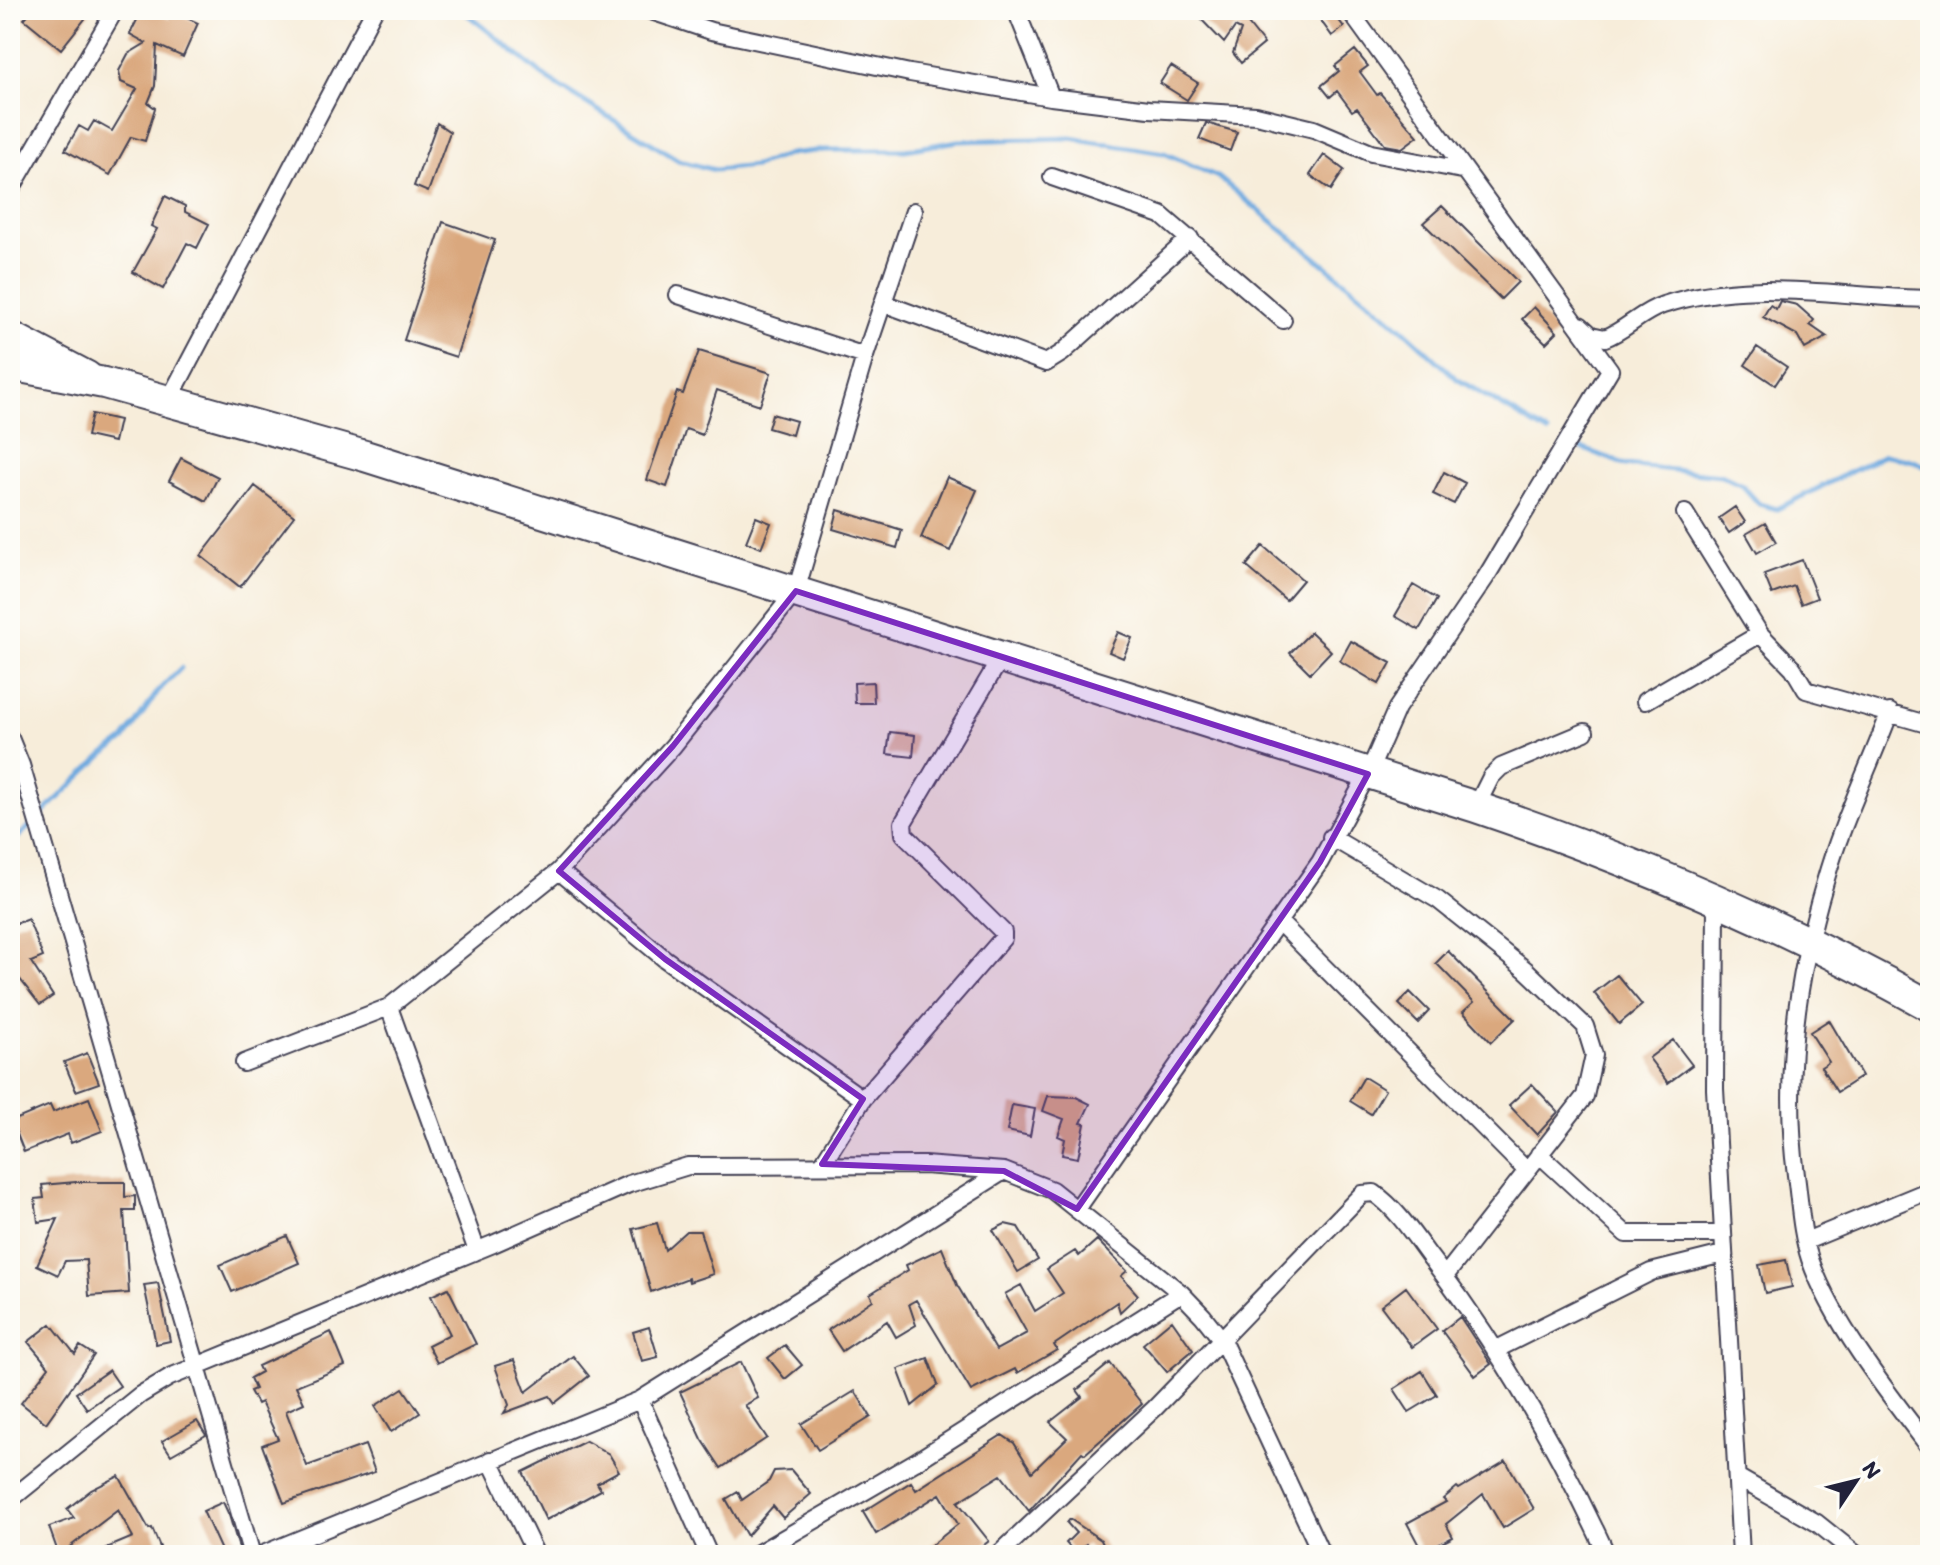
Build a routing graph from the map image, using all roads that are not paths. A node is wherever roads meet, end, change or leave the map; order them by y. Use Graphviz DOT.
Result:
graph roads {
  1 [pos="115,10"];
  2 [pos="374,10"];
  3 [pos="648,10"];
  4 [pos="1016,10"];
  5 [pos="1349,10"];
  6 [pos="1051,97"];
  7 [pos="1462,170"];
  8 [pos="1052,177"];
  9 [pos="10,191"];
  10 [pos="914,211"];
  11 [pos="1190,238"];
  12 [pos="678,295"];
  13 [pos="1930,299"];
  14 [pos="883,303"];
  15 [pos="1570,317"];
  16 [pos="1283,320"];
  17 [pos="10,334"];
  18 [pos="865,356"];
  19 [pos="10,365"];
  20 [pos="104,383"];
  21 [pos="169,400"];
  22 [pos="1685,513"];
  23 [pos="796,591"];
  24 [pos="1760,634"];
  25 [pos="1002,656"];
  26 [pos="1645,701"];
  27 [pos="1890,712"];
  28 [pos="1930,725"];
  29 [pos="1585,732"];
  30 [pos="10,738"];
  31 [pos="1368,774"];
  32 [pos="1476,807"];
  33 [pos="1331,837"];
  34 [pos="559,871"];
  35 [pos="1716,899"];
  36 [pos="1278,921"];
  37 [pos="1809,942"];
  38 [pos="1930,1006"];
  39 [pos="389,1007"];
  40 [pos="244,1063"];
  41 [pos="863,1099"];
  42 [pos="1539,1154"];
  43 [pos="822,1164"];
  44 [pos="1526,1170"];
  45 [pos="1004,1171"];
  46 [pos="1930,1190"];
  47 [pos="1077,1209"];
  48 [pos="1722,1234"];
  49 [pos="1806,1241"];
  50 [pos="477,1251"];
  51 [pos="1723,1254"];
  52 [pos="1445,1276"];
  53 [pos="1181,1293"];
  54 [pos="1222,1340"];
  55 [pos="1495,1350"];
  56 [pos="196,1365"];
  57 [pos="640,1400"];
  58 [pos="1930,1448"];
  59 [pos="490,1460"];
  60 [pos="1737,1477"];
  61 [pos="10,1500"];
  62 [pos="252,1555"];
  63 [pos="261,1555"];
  64 [pos="536,1555"];
  65 [pos="709,1555"];
  66 [pos="755,1555"];
  67 [pos="998,1555"];
  68 [pos="1322,1555"];
  69 [pos="1607,1555"];
  70 [pos="1741,1555"];
  71 [pos="1857,1555"];
  1 -- 9 [label="street"];
  2 -- 21 [label="street"];
  3 -- 6 [label="street"];
  4 -- 6 [label="street"];
  5 -- 7 [label="street"];
  6 -- 7 [label="street"];
  7 -- 15 [label="street"];
  8 -- 11 [label="street"];
  10 -- 14 [label="street"];
  11 -- 14 [label="street"];
  11 -- 16 [label="street"];
  12 -- 18 [label="street"];
  13 -- 15 [label="street"];
  14 -- 18 [label="street"];
  15 -- 31 [label="street"];
  17 -- 20 [label="main road"];
  18 -- 23 [label="street"];
  19 -- 20 [label="highway"];
  20 -- 21 [label="highway"];
  21 -- 23 [label="highway"];
  22 -- 24 [label="street"];
  23 -- 25 [label="highway"];
  23 -- 34 [label="street"];
  24 -- 26 [label="street"];
  24 -- 27 [label="street"];
  25 -- 31 [label="highway"];
  25 -- 41 [label="street"];
  27 -- 28 [label="street"];
  27 -- 37 [label="street"];
  29 -- 32 [label="street"];
  30 -- 56 [label="street"];
  31 -- 32 [label="highway"];
  31 -- 33 [label="street"];
  32 -- 35 [label="highway"];
  33 -- 36 [label="street"];
  33 -- 42 [label="street"];
  34 -- 39 [label="street"];
  34 -- 41 [label="street"];
  35 -- 37 [label="highway"];
  35 -- 48 [label="street"];
  36 -- 44 [label="street"];
  36 -- 47 [label="street"];
  37 -- 38 [label="highway"];
  37 -- 49 [label="street"];
  39 -- 40 [label="street"];
  39 -- 50 [label="street"];
  41 -- 43 [label="street"];
  42 -- 44 [label="street"];
  42 -- 48 [label="street"];
  43 -- 45 [label="street"];
  43 -- 50 [label="street"];
  44 -- 52 [label="street"];
  45 -- 47 [label="street"];
  45 -- 57 [label="street"];
  46 -- 49 [label="street"];
  47 -- 53 [label="street"];
  48 -- 51 [label="street"];
  49 -- 58 [label="street"];
  50 -- 56 [label="street"];
  51 -- 55 [label="street"];
  51 -- 60 [label="street"];
  52 -- 54 [label="street"];
  52 -- 55 [label="street"];
  53 -- 54 [label="street"];
  53 -- 66 [label="street"];
  54 -- 67 [label="street"];
  54 -- 68 [label="street"];
  55 -- 69 [label="street"];
  56 -- 61 [label="street"];
  56 -- 62 [label="street"];
  57 -- 59 [label="street"];
  57 -- 65 [label="street"];
  59 -- 63 [label="street"];
  59 -- 64 [label="street"];
  60 -- 70 [label="street"];
  60 -- 71 [label="street"];
}
